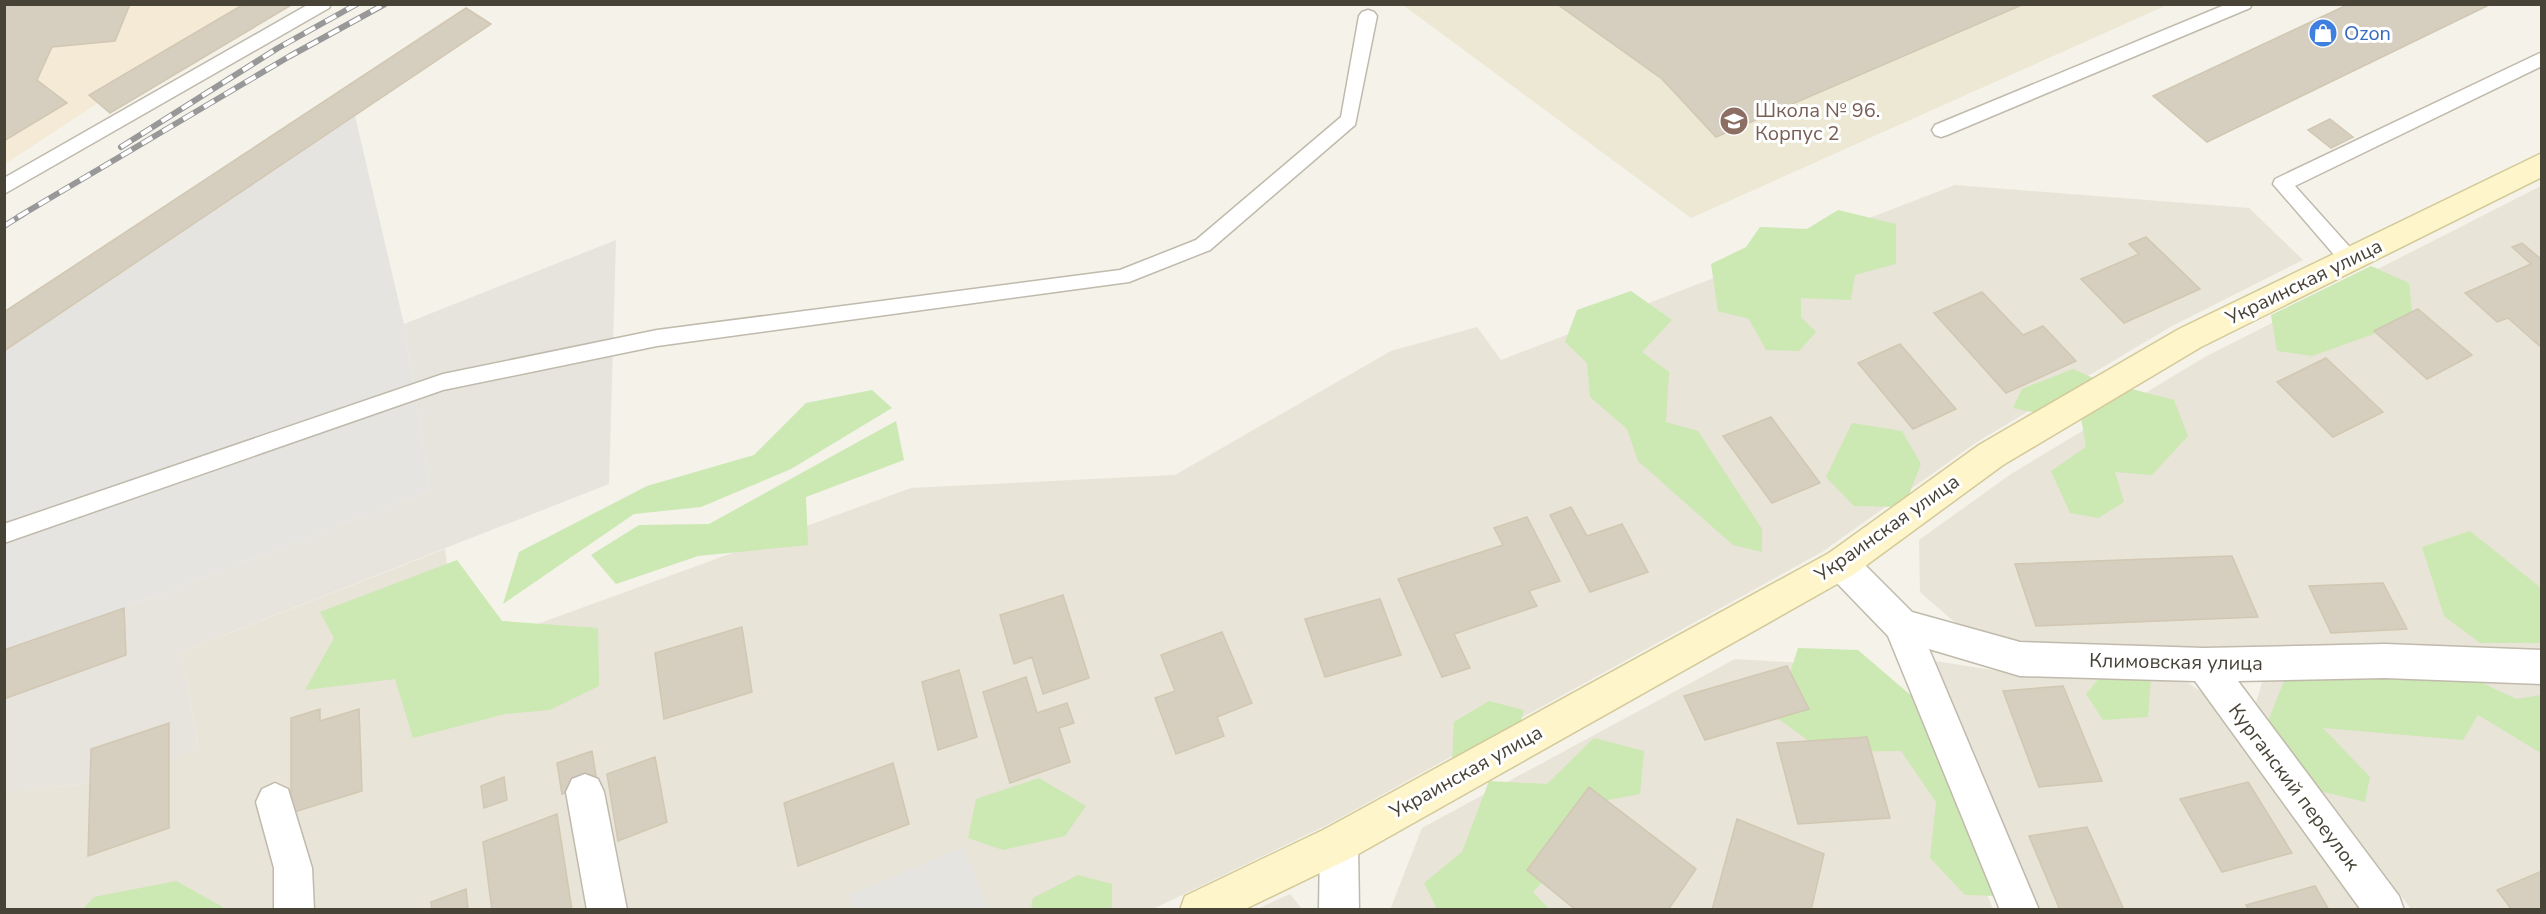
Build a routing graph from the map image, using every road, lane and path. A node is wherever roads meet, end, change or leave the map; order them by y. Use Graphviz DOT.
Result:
graph roads {
  1 [pos="323,4"];
  2 [pos="2244,4"];
  3 [pos="1368,16"];
  4 [pos="2541,58"];
  5 [pos="1941,130"];
  6 [pos="2541,164"];
  7 [pos="4,187"];
  8 [pos="2349,259"];
  9 [pos="4,534"];
  10 [pos="1841,564"];
  11 [pos="1901,625"];
  12 [pos="2204,665"];
  13 [pos="2541,667"];
  14 [pos="585,792"];
  15 [pos="275,801"];
  16 [pos="1339,843"];
  17 [pos="294,909"];
  18 [pos="607,909"];
  19 [pos="1199,909"];
  20 [pos="1339,909"];
  21 [pos="2020,909"];
  22 [pos="2385,909"];
  1 -- 7 [label="lane"];
  2 -- 5 [label="lane"];
  3 -- 9 [label="lane"];
  4 -- 8 [label="lane"];
  6 -- 8 [label="street, Украинская улица"];
  8 -- 10 [label="street, Украинская улица"];
  10 -- 11 [label="street, Климовская улица"];
  10 -- 16 [label="street, Украинская улица"];
  11 -- 12 [label="street, Климовская улица"];
  11 -- 21 [label="street"];
  12 -- 13 [label="street, Климовская улица"];
  12 -- 22 [label="street, Курганский переулок"];
  14 -- 18 [label="street"];
  15 -- 17 [label="street"];
  16 -- 19 [label="street, Украинская улица"];
  16 -- 20 [label="street"];
}
